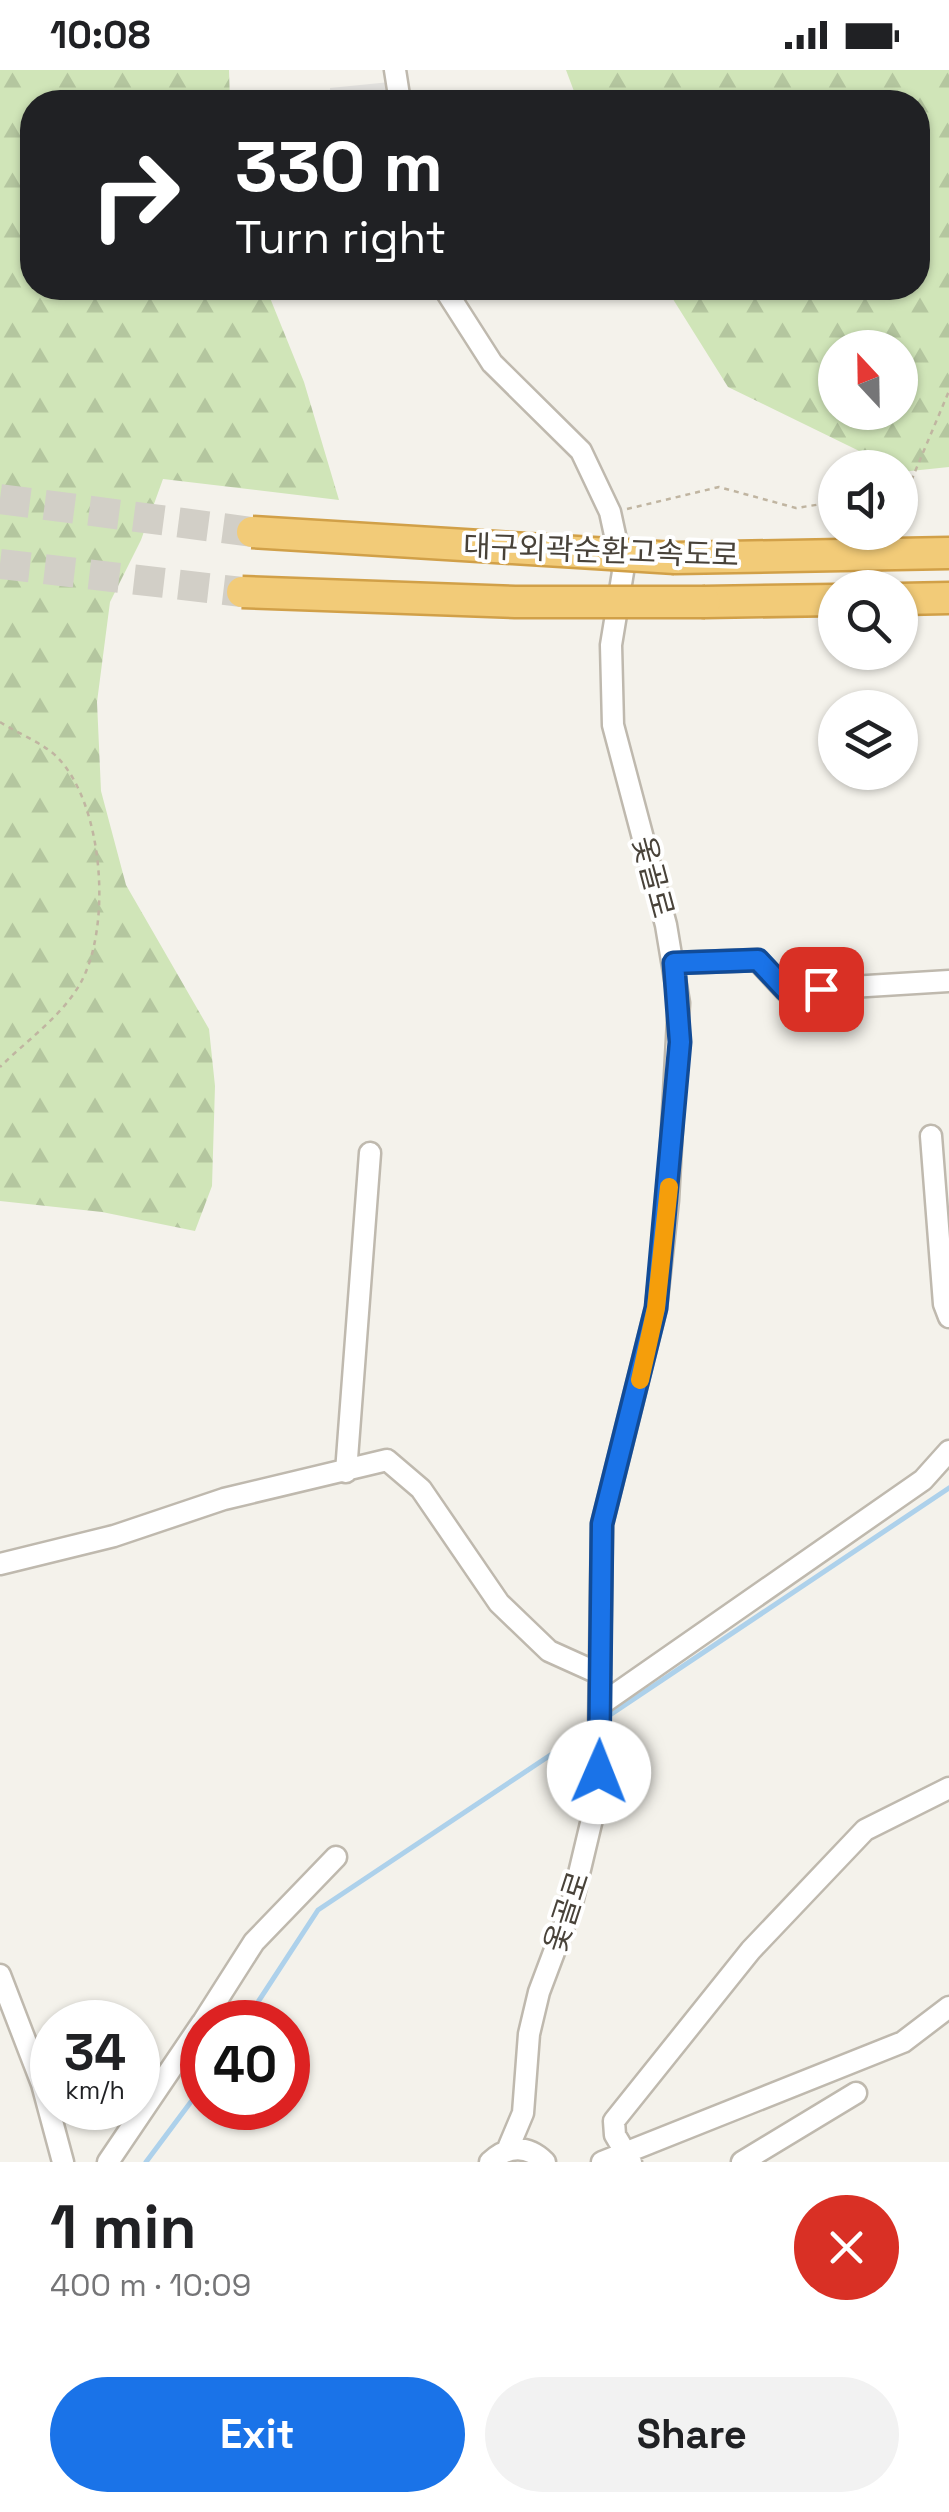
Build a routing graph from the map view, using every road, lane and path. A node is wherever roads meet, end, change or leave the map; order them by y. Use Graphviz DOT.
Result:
graph roads {
  1 [pos="452,300"];
  2 [pos="949,391"];
  3 [pos="918,465"];
  4 [pos="818,505"];
  5 [pos="610,512"];
  6 [pos="252,532"];
  7 [pos="939,552"];
  8 [pos="242,592"];
  9 [pos="918,598"];
  10 [pos="949,598"];
  11 [pos="818,600"];
  12 [pos="0,722"];
  13 [pos="674,963"];
  14 [pos="949,982"];
  15 [pos="0,1067"];
  16 [pos="932,1136"];
  17 [pos="370,1153"];
  18 [pos="949,1317"];
  19 [pos="949,1451"];
  20 [pos="346,1472"];
  21 [pos="0,1564"];
  22 [pos="600,1674"];
  23 [pos="600,1705"];
  24 [pos="949,1788"];
  25 [pos="336,1857"];
  26 [pos="0,1975"];
  27 [pos="217,2000"];
  28 [pos="949,2007"];
  29 [pos="180,2057"];
  30 [pos="856,2093"];
  31 [pos="522,2113"];
  32 [pos="498,2156"];
  33 [pos="540,2157"];
  34 [pos="627,2158"];
  35 [pos="63,2162"];
  36 [pos="108,2162"];
  37 [pos="602,2162"];
  38 [pos="742,2162"];
  1 -- 5 [label="street, 옻골로"];
  2 -- 3 [label="path"];
  4 -- 5 [label="path"];
  5 -- 13 [label="street, 옻골로"];
  6 -- 7 [label="highway, 대구외곽순환고속도로, bridge"];
  8 -- 11 [label="highway, 대구외곽순환고속도로, bridge"];
  9 -- 10 [label="highway"];
  12 -- 15 [label="path"];
  13 -- 14 [label="street"];
  13 -- 22 [label="street, 옻골로"];
  16 -- 18 [label="street"];
  17 -- 20 [label="street"];
  19 -- 23 [label="street"];
  20 -- 21 [label="street"];
  20 -- 22 [label="street"];
  22 -- 23 [label="street, 옻골로"];
  23 -- 31 [label="street, 옻골로"];
  24 -- 34 [label="street"];
  25 -- 27 [label="street"];
  26 -- 35 [label="street"];
  28 -- 34 [label="street"];
  29 -- 36 [label="street"];
  30 -- 38 [label="street"];
  31 -- 32 [label="street"];
  31 -- 33 [label="street"];
  32 -- 33 [label="street"];
  34 -- 37 [label="street"];
}
